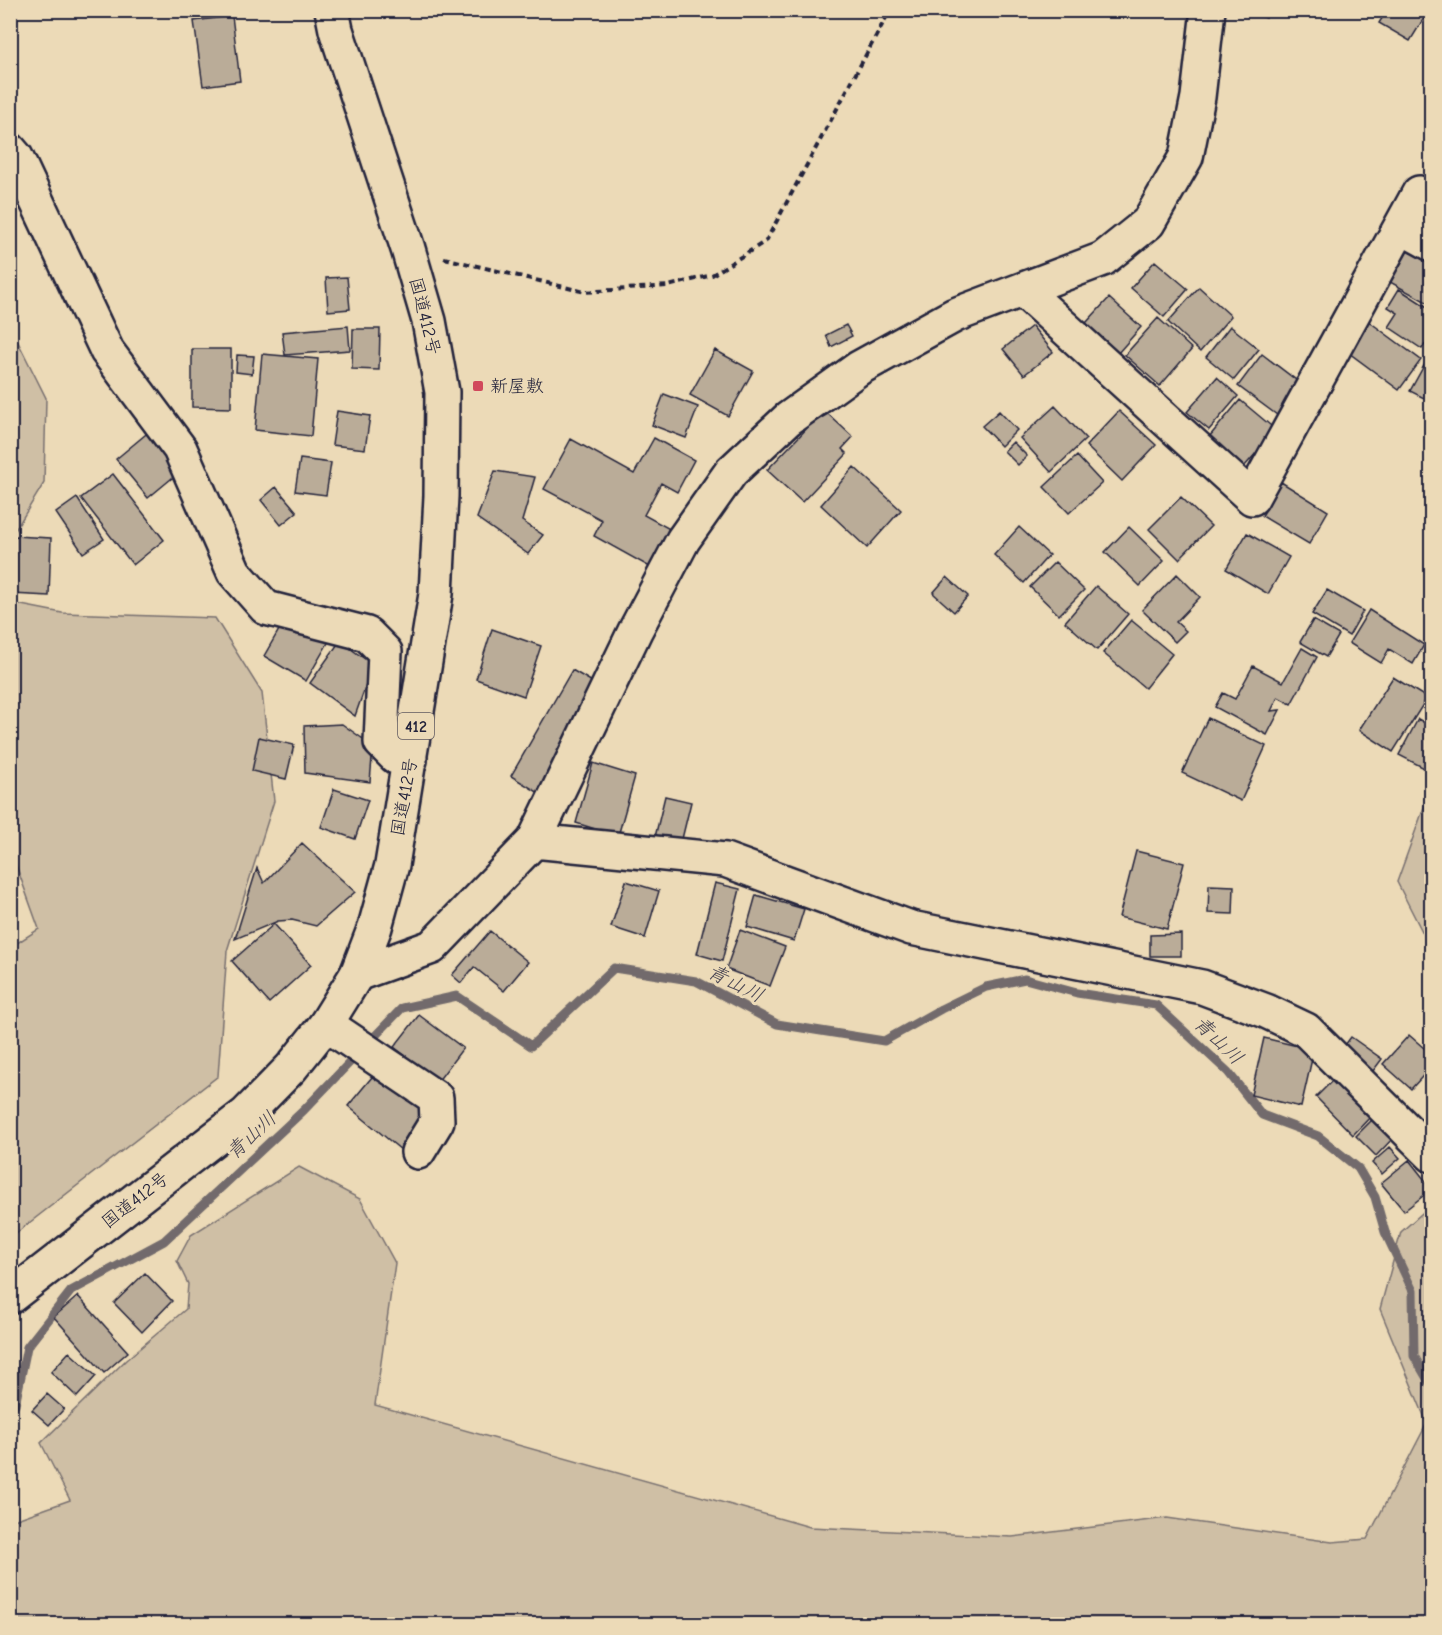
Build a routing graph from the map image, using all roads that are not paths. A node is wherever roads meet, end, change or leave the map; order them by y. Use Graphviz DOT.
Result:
graph roads {
  1 [pos="332,10"];
  2 [pos="1208,10"];
  3 [pos="10,150"];
  4 [pos="1419,194"];
  5 [pos="1401,226"];
  6 [pos="1431,244"];
  7 [pos="1023,290"];
  8 [pos="410,760"];
  9 [pos="534,841"];
  10 [pos="357,974"];
  11 [pos="326,1024"];
  12 [pos="418,1152"];
  13 [pos="1431,1155"];
  14 [pos="10,1297"];
  1 -- 8 [label="main road, 国道412号 / 412"];
  2 -- 7 [label="main road"];
  3 -- 8 [label="main road"];
  4 -- 5 [label="main road"];
  5 -- 6 [label="main road"];
  5 -- 7 [label="main road"];
  7 -- 9 [label="main road"];
  8 -- 10 [label="main road, 国道412号 / 412"];
  9 -- 10 [label="main road"];
  9 -- 13 [label="main road"];
  10 -- 11 [label="main road, 国道412号 / 412"];
  11 -- 12 [label="main road"];
  11 -- 14 [label="main road, 国道412号 / 412"];
}
